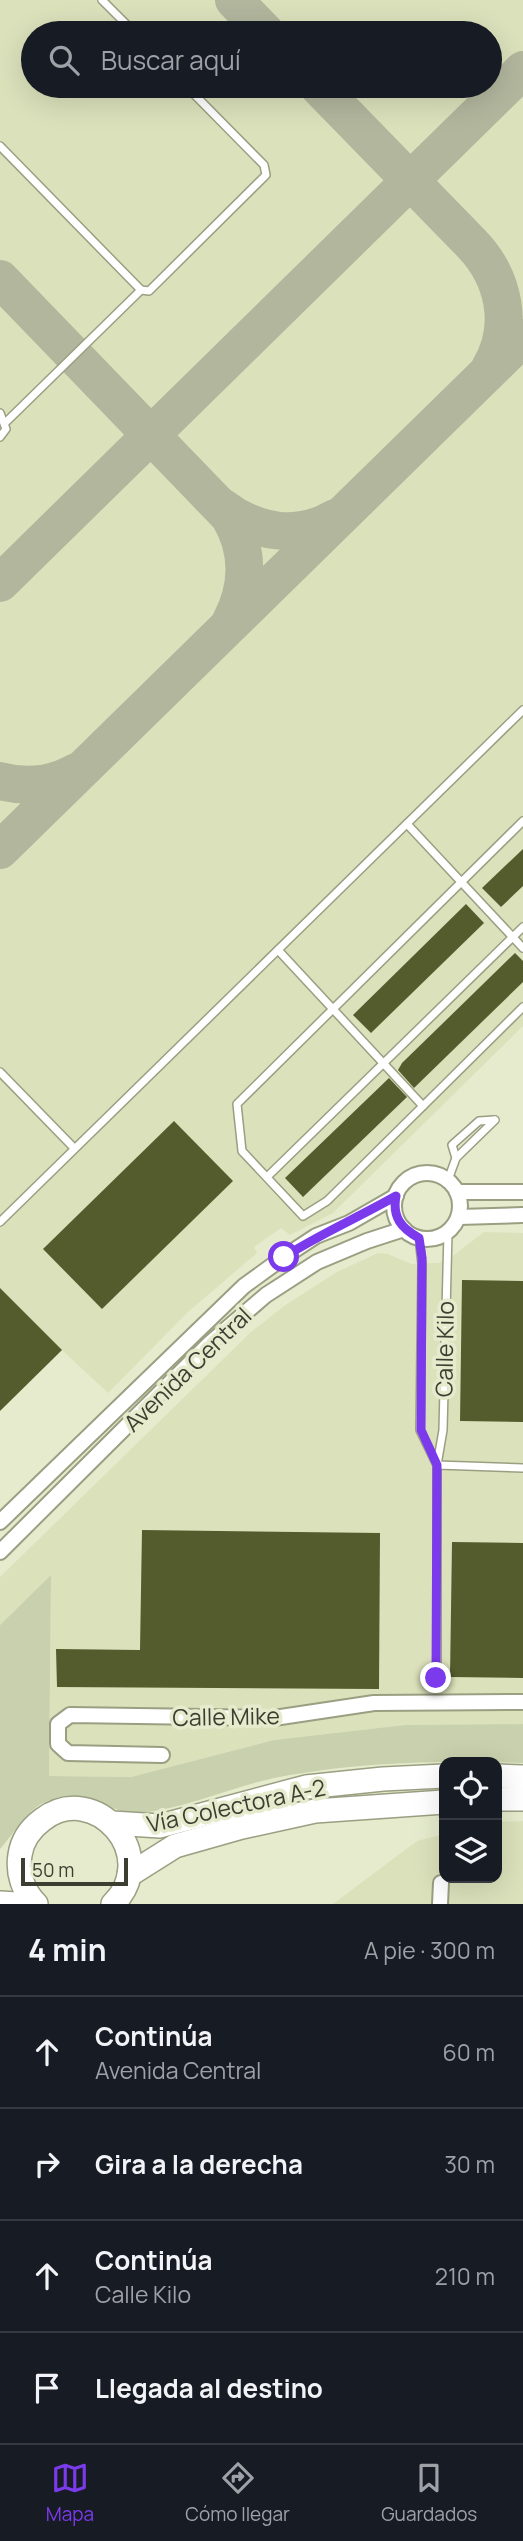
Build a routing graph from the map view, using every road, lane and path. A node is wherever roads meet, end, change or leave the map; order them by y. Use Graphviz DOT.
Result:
graph roads {
  1 [pos="102,0"];
  2 [pos="123,21"];
  3 [pos="198,98"];
  4 [pos="0,146"];
  5 [pos="141,290"];
  6 [pos="0,413"];
  7 [pos="5,423"];
  8 [pos="0,437"];
  9 [pos="523,710"];
  10 [pos="523,821"];
  11 [pos="407,824"];
  12 [pos="461,882"];
  13 [pos="523,927"];
  14 [pos="513,937"];
  15 [pos="523,948"];
  16 [pos="278,950"];
  17 [pos="523,1007"];
  18 [pos="334,1008"];
  19 [pos="384,1063"];
  20 [pos="0,1072"];
  21 [pos="424,1105"];
  22 [pos="74,1148"];
  23 [pos="456,1158"];
  24 [pos="267,1177"];
  25 [pos="452,1186"];
  26 [pos="523,1192"];
  27 [pos="396,1196"];
  28 [pos="523,1215"];
  29 [pos="458,1217"];
  30 [pos="0,1222"];
  31 [pos="404,1229"];
  32 [pos="447,1232"];
  33 [pos="419,1238"];
  34 [pos="437,1465"];
  35 [pos="523,1468"];
  36 [pos="0,1522"];
  37 [pos="0,1552"];
  38 [pos="436,1678"];
  39 [pos="523,1702"];
  40 [pos="162,1755"];
  41 [pos="439,1776"];
  42 [pos="502,1776"];
  43 [pos="523,1777"];
  44 [pos="502,1799"];
  45 [pos="523,1799"];
  46 [pos="439,1802"];
  47 [pos="112,1823"];
  48 [pos="21,1850"];
  49 [pos="0,1869"];
  50 [pos="129,1875"];
  51 [pos="441,1883"];
  52 [pos="116,1902"];
  53 [pos="0,1903"];
  54 [pos="17,1904"];
  55 [pos="36,1904"];
  56 [pos="440,1904"];
  1 -- 2 [label="lane"];
  3 -- 5 [label="lane"];
  4 -- 5 [label="lane"];
  5 -- 7 [label="lane"];
  6 -- 7 [label="lane"];
  7 -- 8 [label="lane"];
  9 -- 11 [label="lane"];
  10 -- 12 [label="lane"];
  11 -- 12 [label="lane"];
  11 -- 16 [label="lane"];
  12 -- 14 [label="lane"];
  12 -- 18 [label="lane"];
  13 -- 14 [label="lane"];
  14 -- 15 [label="lane"];
  14 -- 19 [label="lane"];
  16 -- 18 [label="lane"];
  16 -- 22 [label="lane"];
  17 -- 21 [label="lane"];
  18 -- 19 [label="lane"];
  18 -- 24 [label="lane"];
  19 -- 21 [label="lane"];
  19 -- 24 [label="lane"];
  20 -- 22 [label="lane"];
  21 -- 24 [label="lane"];
  22 -- 30 [label="lane"];
  23 -- 23 [label="lane"];
  23 -- 25 [label="lane"];
  25 -- 26 [label="street"];
  25 -- 27 [label="street"];
  25 -- 29 [label="street"];
  27 -- 31 [label="street"];
  27 -- 36 [label="street, Avenida Central"];
  28 -- 29 [label="street"];
  29 -- 32 [label="street"];
  31 -- 33 [label="street"];
  31 -- 37 [label="street, Avenida Central"];
  32 -- 33 [label="street"];
  32 -- 34 [label="lane, Calle Kilo"];
  33 -- 34 [label="lane, Calle Kilo"];
  34 -- 35 [label="lane"];
  34 -- 38 [label="lane, Calle Kilo"];
  39 -- 40 [label="street, Calle Mike"];
  41 -- 47 [label="main road, Vía Colectora A-2"];
  42 -- 43 [label="main road"];
  44 -- 45 [label="main road"];
  46 -- 50 [label="main road"];
  47 -- 48 [label="main road, Vía Colectora A-2"];
  47 -- 50 [label="main road"];
  48 -- 49 [label="main road, Vía Colectora A-2"];
  48 -- 55 [label="main road"];
  50 -- 52 [label="main road"];
  51 -- 56 [label="street"];
  53 -- 54 [label="main road"];
}
